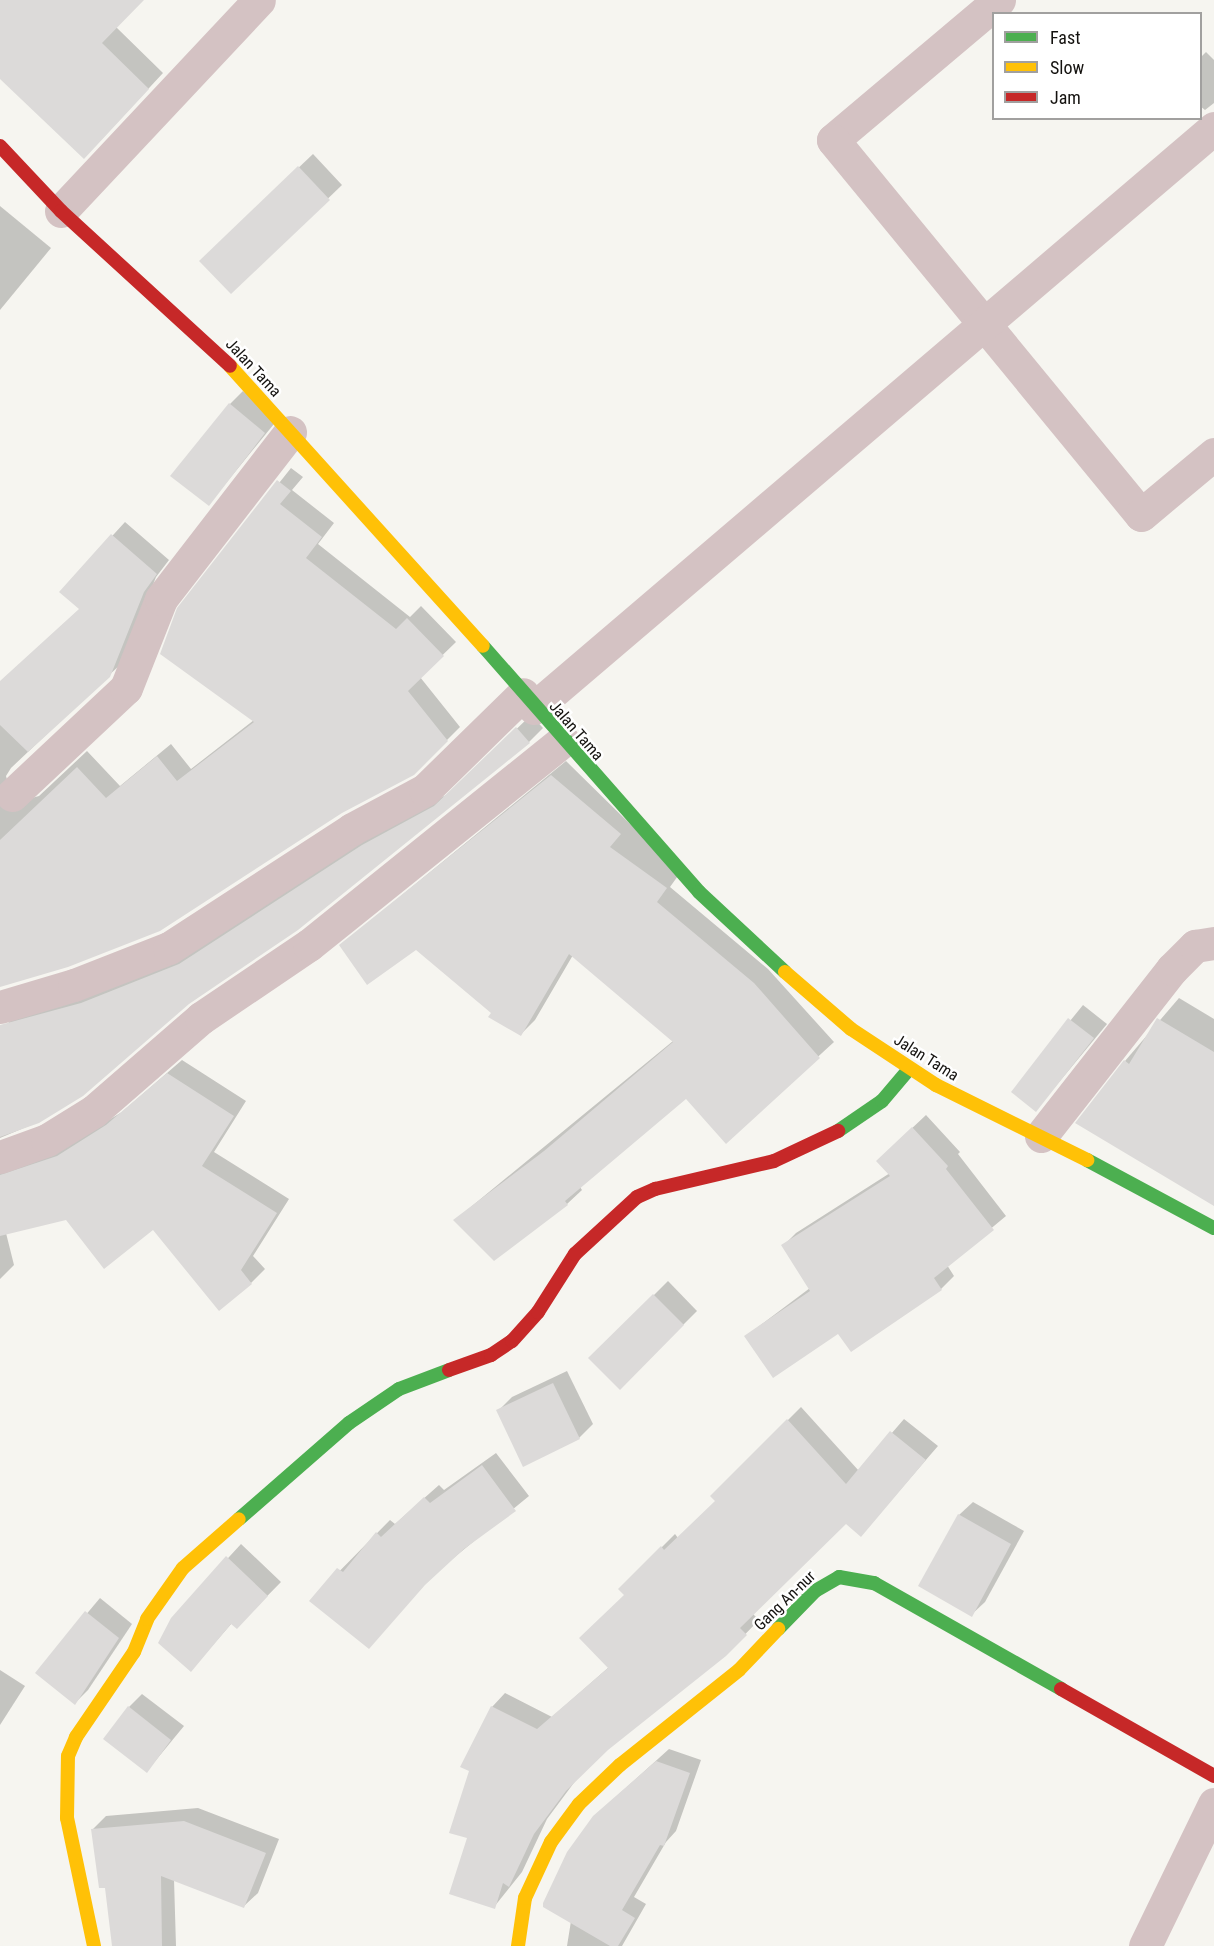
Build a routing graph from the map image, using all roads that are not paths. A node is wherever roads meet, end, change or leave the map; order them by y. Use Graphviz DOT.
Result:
graph roads {
  1 [pos="259,0"];
  2 [pos="999,0"];
  3 [pos="1214,128"];
  4 [pos="0,146"];
  5 [pos="61,211"];
  6 [pos="986,323"];
  7 [pos="290,432"];
  8 [pos="1214,454"];
  9 [pos="529,701"];
  10 [pos="562,741"];
  11 [pos="12,795"];
  12 [pos="1214,943"];
  13 [pos="0,1007"];
  14 [pos="909,1069"];
  15 [pos="1041,1136"];
  16 [pos="0,1157"];
  17 [pos="1214,1228"];
  18 [pos="1214,1776"];
  19 [pos="1214,1804"];
  20 [pos="94,1946"];
  21 [pos="518,1946"];
  22 [pos="1145,1946"];
  1 -- 5 [label="street"];
  2 -- 6 [label="street"];
  3 -- 6 [label="street"];
  4 -- 5 [label="street, Jalan Tama"];
  5 -- 7 [label="street, Jalan Tama"];
  6 -- 8 [label="street"];
  6 -- 9 [label="street"];
  7 -- 9 [label="street, Jalan Tama"];
  7 -- 11 [label="street"];
  9 -- 10 [label="street, Jalan Tama"];
  9 -- 13 [label="street"];
  10 -- 14 [label="street, Jalan Tama"];
  10 -- 16 [label="street"];
  12 -- 15 [label="street"];
  14 -- 15 [label="street, Jalan Tama"];
  14 -- 20 [label="street"];
  15 -- 17 [label="street, Jalan Tama"];
  18 -- 21 [label="street, Gang An-nur"];
  19 -- 22 [label="street"];
}
